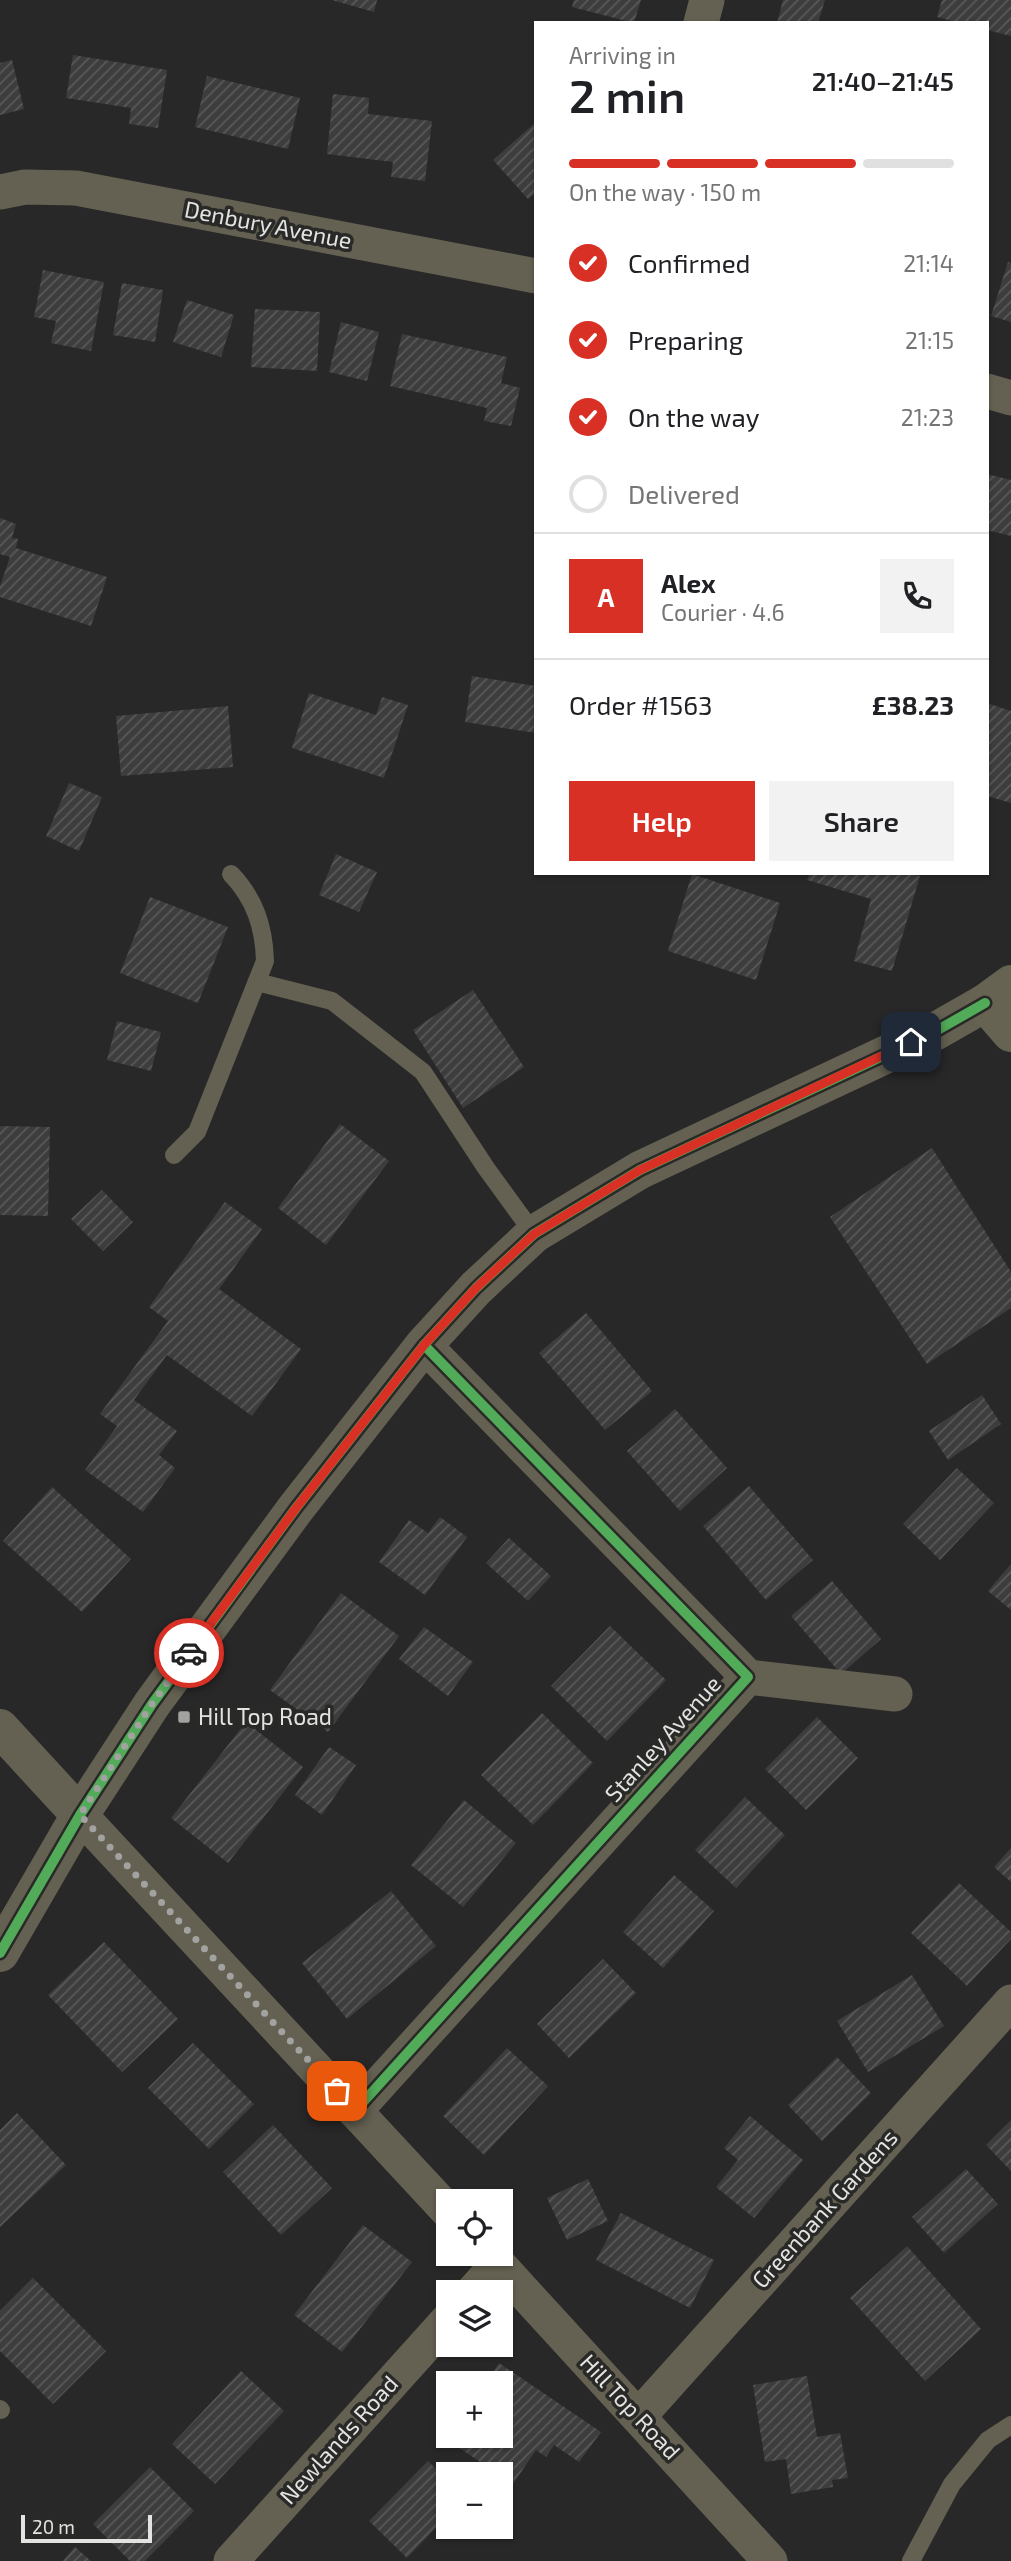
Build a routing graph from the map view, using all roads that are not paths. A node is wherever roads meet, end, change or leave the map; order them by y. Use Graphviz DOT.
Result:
graph roads {
  1 [pos="707,0"];
  2 [pos="702,21"];
  3 [pos="0,192"];
  4 [pos="534,276"];
  5 [pos="989,392"];
  6 [pos="1011,398"];
  7 [pos="231,874"];
  8 [pos="257,982"];
  9 [pos="998,993"];
  10 [pos="1011,1033"];
  11 [pos="174,1155"];
  12 [pos="534,1234"];
  13 [pos="424,1345"];
  14 [pos="748,1677"];
  15 [pos="895,1694"];
  16 [pos="0,1728"];
  17 [pos="80,1815"];
  18 [pos="0,1953"];
  19 [pos="1011,2002"];
  20 [pos="355,2111"];
  21 [pos="436,2198"];
  22 [pos="500,2266"];
  23 [pos="436,2333"];
  24 [pos="639,2416"];
  25 [pos="1011,2425"];
  26 [pos="231,2561"];
  27 [pos="771,2561"];
  28 [pos="911,2561"];
  1 -- 2 [label="street"];
  3 -- 4 [label="street, Denbury Avenue"];
  5 -- 6 [label="street"];
  7 -- 8 [label="lane"];
  8 -- 11 [label="lane"];
  8 -- 12 [label="lane"];
  9 -- 10 [label="main road"];
  9 -- 12 [label="street"];
  12 -- 13 [label="street"];
  13 -- 14 [label="street, Stanley Avenue"];
  13 -- 17 [label="street"];
  14 -- 15 [label="street"];
  14 -- 20 [label="street, Stanley Avenue"];
  16 -- 17 [label="street"];
  17 -- 18 [label="street"];
  17 -- 20 [label="street"];
  19 -- 24 [label="street, Greenbank Gardens"];
  20 -- 21 [label="street"];
  22 -- 24 [label="street, Hill Top Road"];
  23 -- 26 [label="street, Newlands Road"];
  24 -- 27 [label="street, Hill Top Road"];
  25 -- 28 [label="lane"];
}
